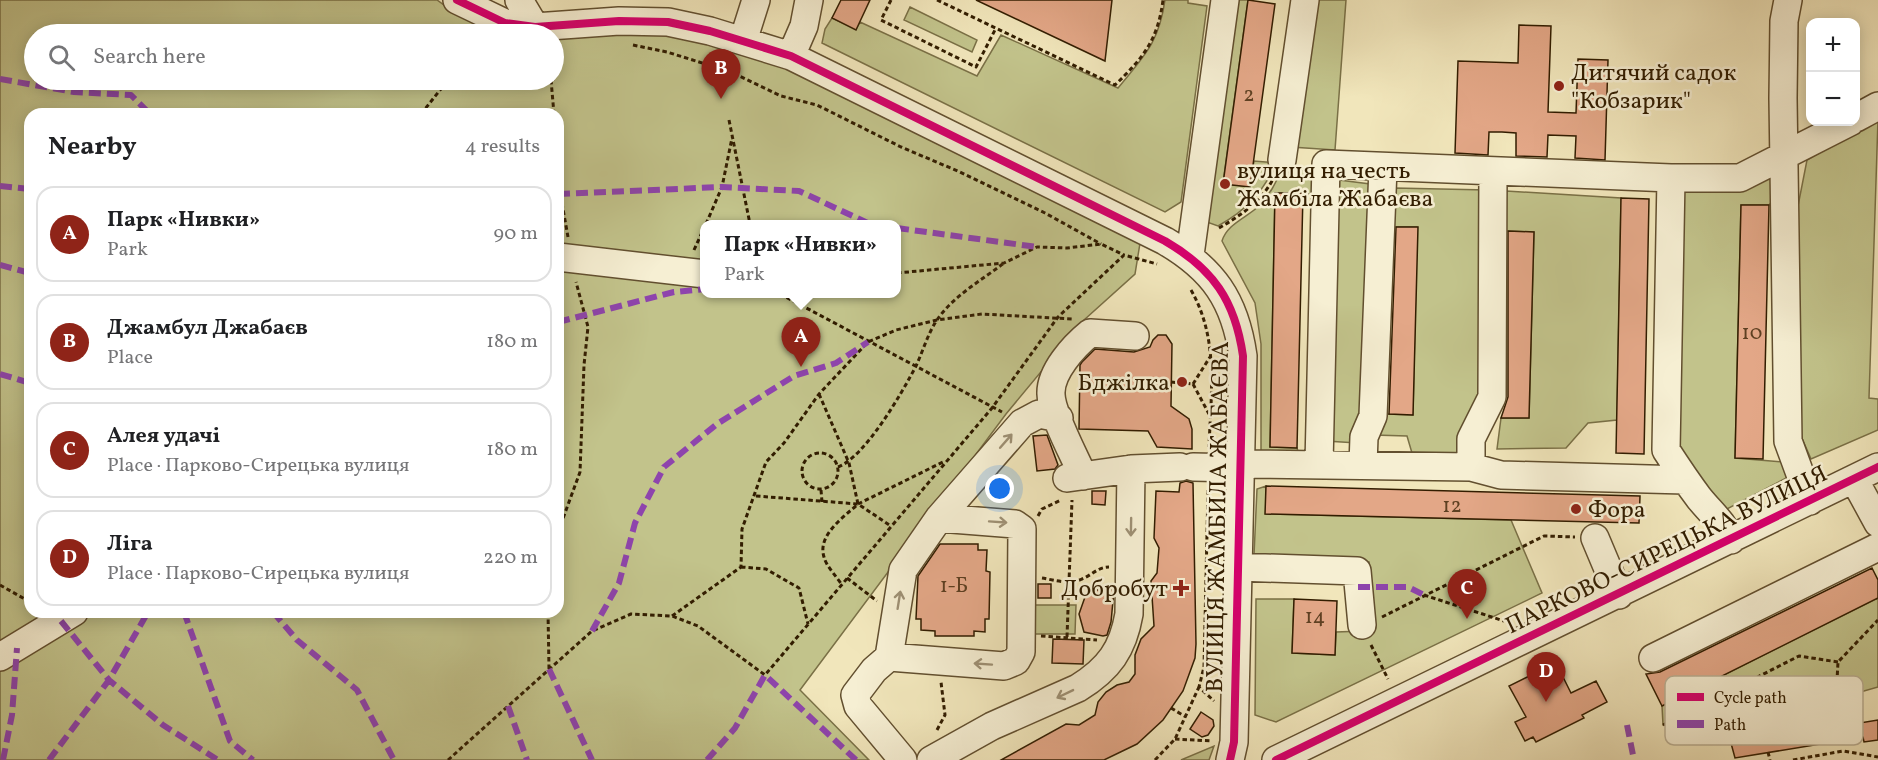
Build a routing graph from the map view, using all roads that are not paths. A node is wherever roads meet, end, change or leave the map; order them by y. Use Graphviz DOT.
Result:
graph roads {
  1 [pos="457,0"];
  2 [pos="519,0"];
  3 [pos="756,0"];
  4 [pos="809,0"];
  5 [pos="1225,0"];
  6 [pos="1305,0"];
  7 [pos="1788,0"];
  8 [pos="667,11"];
  9 [pos="615,22"];
  10 [pos="512,24"];
  11 [pos="533,24"];
  12 [pos="564,25"];
  13 [pos="743,41"];
  14 [pos="790,56"];
  15 [pos="1878,106"];
  16 [pos="1860,116"];
  17 [pos="1842,126"];
  18 [pos="1784,156"];
  19 [pos="1282,160"];
  20 [pos="1383,168"];
  21 [pos="1493,171"];
  22 [pos="1671,178"];
  23 [pos="1190,255"];
  24 [pos="564,259"];
  25 [pos="695,272"];
  26 [pos="1135,336"];
  27 [pos="1059,418"];
  28 [pos="1319,464"];
  29 [pos="1363,465"];
  30 [pos="1471,467"];
  31 [pos="1878,467"];
  32 [pos="1240,468"];
  33 [pos="1131,469"];
  34 [pos="1854,479"];
  35 [pos="1685,480"];
  36 [pos="1810,501"];
  37 [pos="939,518"];
  38 [pos="1878,523"];
  39 [pos="1595,538"];
  40 [pos="1731,540"];
  41 [pos="1878,547"];
  42 [pos="1238,567"];
  43 [pos="1619,595"];
  44 [pos="64,618"];
  45 [pos="1362,625"];
  46 [pos="0,657"];
  47 [pos="889,657"];
  48 [pos="1653,658"];
  49 [pos="1223,751"];
  50 [pos="933,759"];
  51 [pos="903,760"];
  52 [pos="1276,760"];
  1 -- 10 [label="street, ВУЛИЦЯ ЖАМБИЛА ЖАБАЄВА"];
  2 -- 11 [label="street"];
  3 -- 13 [label="street"];
  4 -- 14 [label="street"];
  5 -- 23 [label="street"];
  6 -- 19 [label="street"];
  7 -- 18 [label="street"];
  8 -- 9 [label="street, ВУЛИЦЯ ЖАМБИЛА ЖАБАЄВА"];
  8 -- 13 [label="street, ВУЛИЦЯ ЖАМБИЛА ЖАБАЄВА"];
  9 -- 12 [label="street, ВУЛИЦЯ ЖАМБИЛА ЖАБАЄВА"];
  13 -- 14 [label="street, ВУЛИЦЯ ЖАМБИЛА ЖАБАЄВА"];
  14 -- 23 [label="street, ВУЛИЦЯ ЖАМБИЛА ЖАБАЄВА"];
  15 -- 16 [label="street"];
  17 -- 18 [label="street"];
  18 -- 22 [label="street"];
  18 -- 36 [label="street"];
  20 -- 21 [label="street"];
  20 -- 28 [label="street"];
  20 -- 29 [label="street"];
  21 -- 22 [label="street"];
  21 -- 30 [label="street"];
  22 -- 35 [label="street"];
  23 -- 32 [label="street, ВУЛИЦЯ ЖАМБИЛА ЖАБАЄВА"];
  24 -- 25 [label="street"];
  26 -- 27 [label="street"];
  27 -- 33 [label="street"];
  37 -- 27 [label="street, one-way"];
  28 -- 29 [label="street"];
  28 -- 32 [label="street"];
  29 -- 30 [label="street"];
  30 -- 35 [label="street"];
  31 -- 34 [label="street, ПАРКОВО-СИРЕЦЬКА ВУЛИЦЯ"];
  32 -- 33 [label="street"];
  32 -- 42 [label="street, ВУЛИЦЯ ЖАМБИЛА ЖАБАЄВА"];
  33 -- 50 [label="street, one-way"];
  34 -- 36 [label="street, ПАРКОВО-СИРЕЦЬКА ВУЛИЦЯ"];
  34 -- 38 [label="street"];
  35 -- 40 [label="street"];
  36 -- 40 [label="street, ПАРКОВО-СИРЕЦЬКА ВУЛИЦЯ"];
  47 -- 37 [label="street, one-way"];
  37 -- 47 [label="street, one-way"];
  39 -- 43 [label="street"];
  40 -- 43 [label="street, ПАРКОВО-СИРЕЦЬКА ВУЛИЦЯ"];
  41 -- 48 [label="street"];
  42 -- 45 [label="street"];
  42 -- 49 [label="street, ВУЛИЦЯ ЖАМБИЛА ЖАБАЄВА"];
  43 -- 52 [label="street, ПАРКОВО-СИРЕЦЬКА ВУЛИЦЯ"];
  44 -- 46 [label="street"];
  47 -- 51 [label="street"];
}
